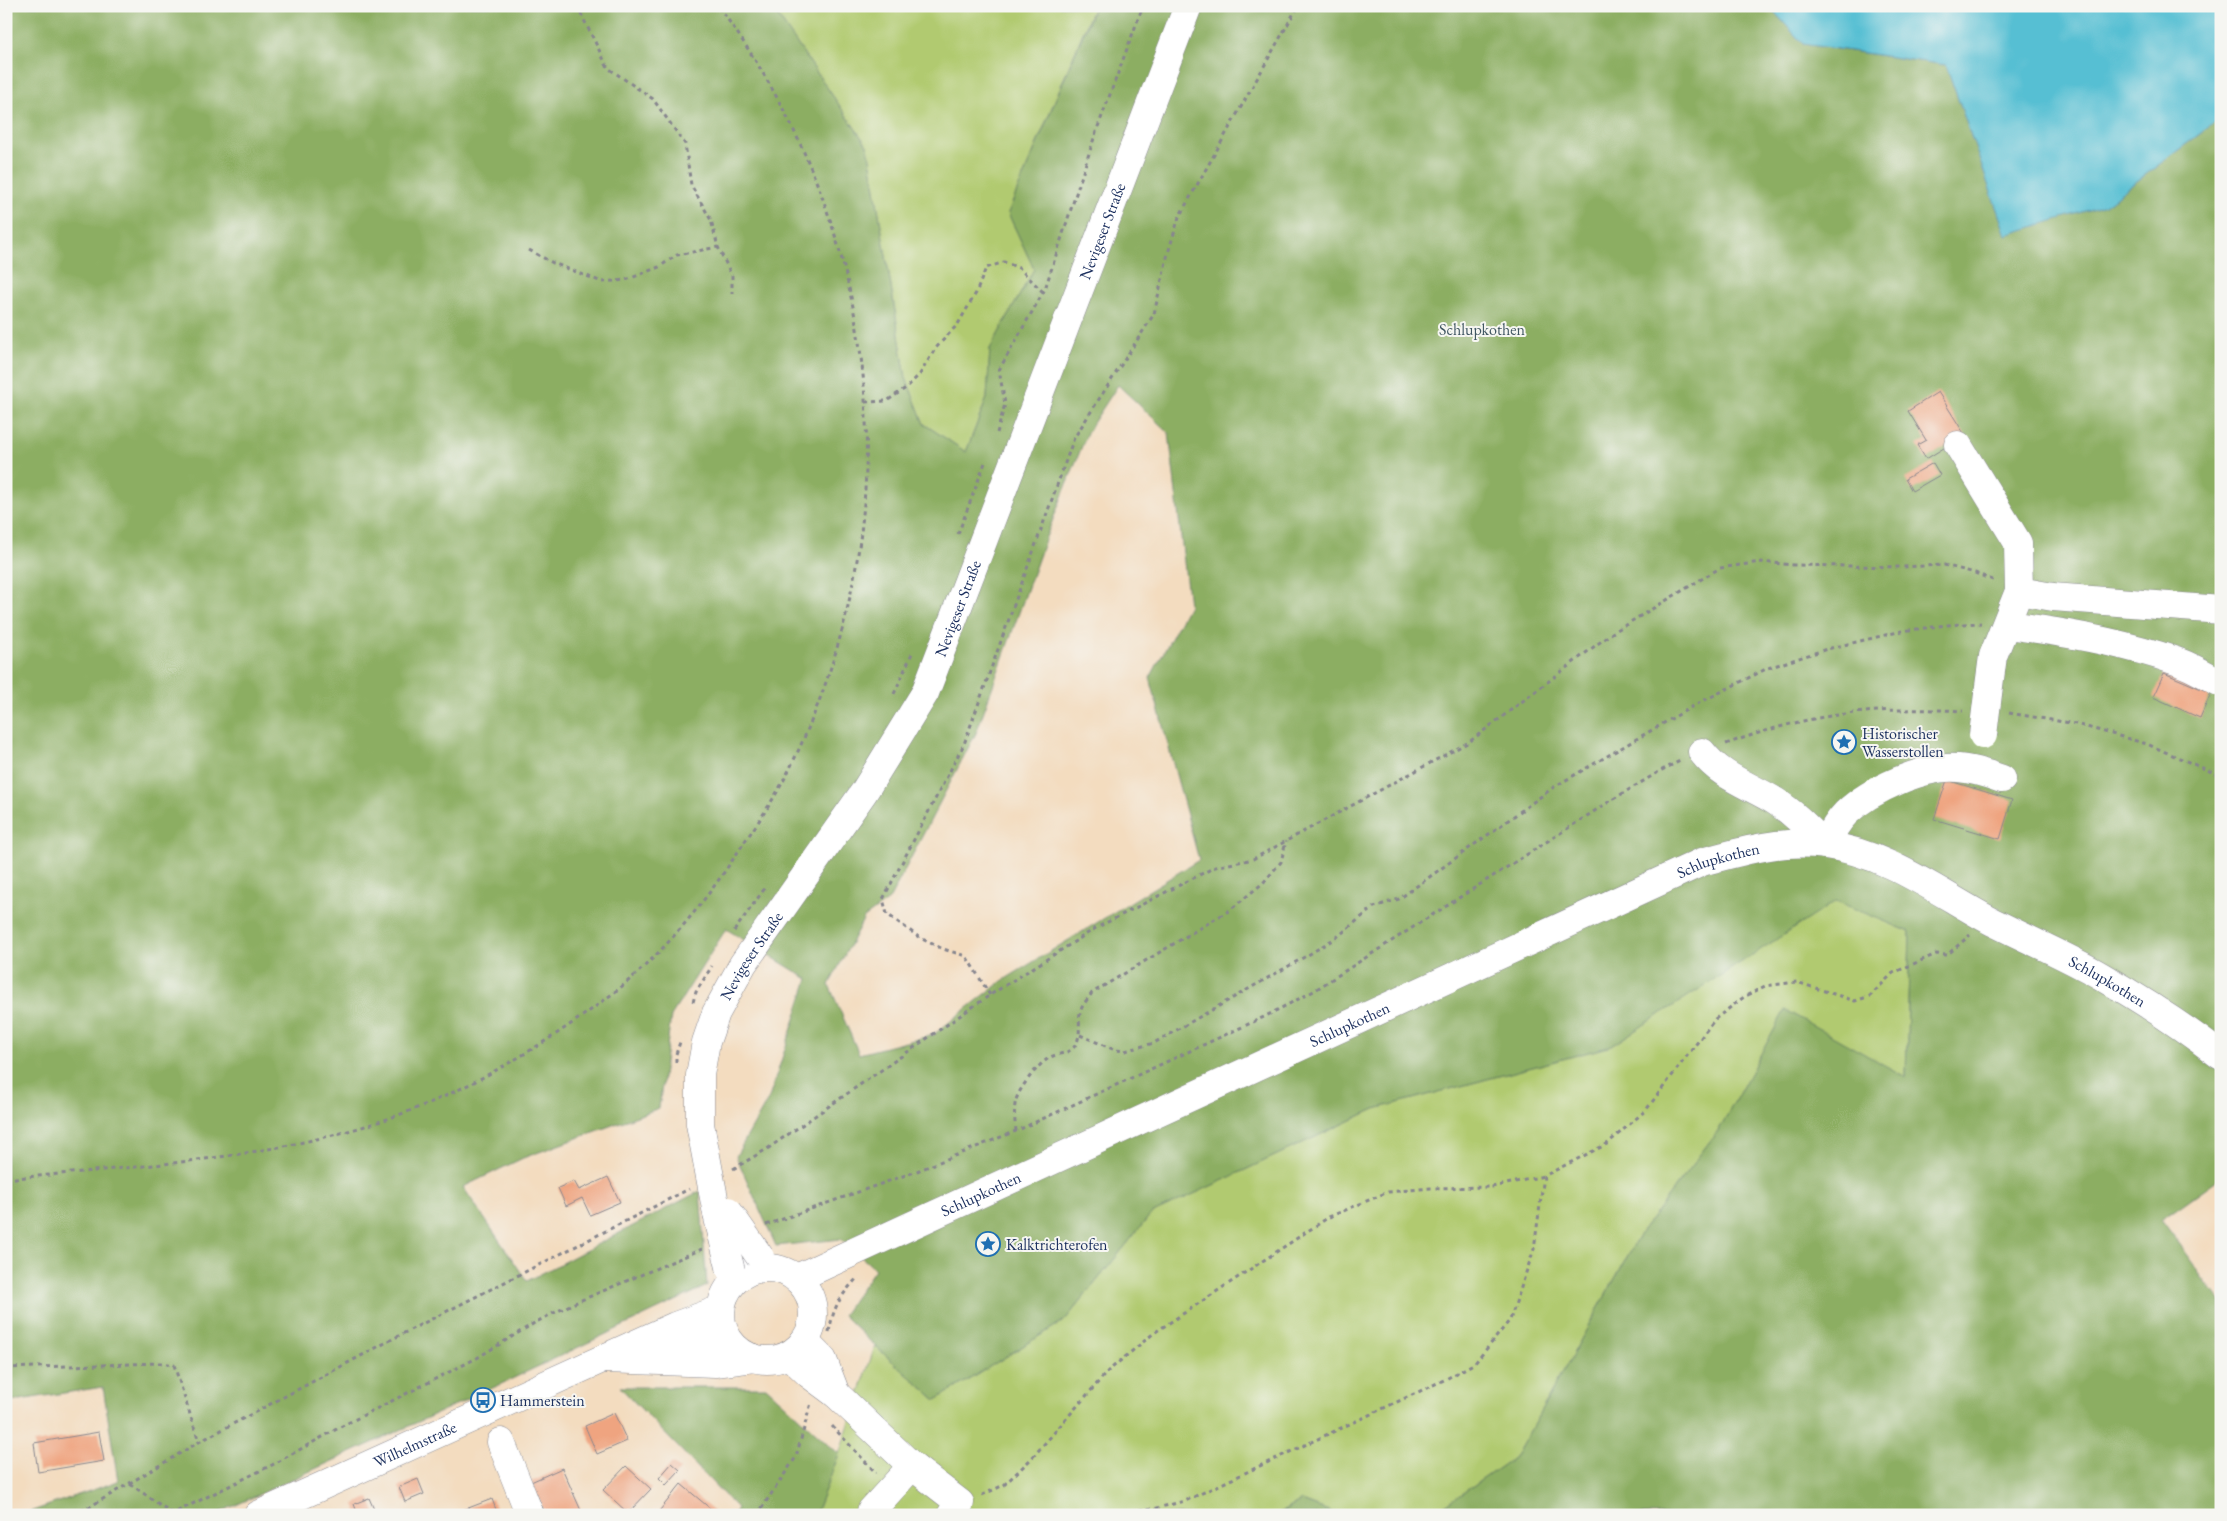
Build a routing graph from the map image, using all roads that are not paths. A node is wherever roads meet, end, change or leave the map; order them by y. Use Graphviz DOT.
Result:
graph roads {
  1 [pos="1188,6"];
  2 [pos="1958,446"];
  3 [pos="2019,591"];
  4 [pos="2221,610"];
  5 [pos="2007,624"];
  6 [pos="2221,683"];
  7 [pos="1702,752"];
  8 [pos="1974,770"];
  9 [pos="2002,779"];
  10 [pos="1825,845"];
  11 [pos="2221,1056"];
  12 [pos="722,1212"];
  13 [pos="884,1240"];
  14 [pos="765,1262"];
  15 [pos="733,1276"];
  16 [pos="797,1278"];
  17 [pos="812,1301"];
  18 [pos="721,1309"];
  19 [pos="728,1339"];
  20 [pos="797,1348"];
  21 [pos="617,1354"];
  22 [pos="754,1358"];
  23 [pos="826,1401"];
  24 [pos="501,1442"];
  25 [pos="912,1466"];
  26 [pos="955,1509"];
  27 [pos="258,1515"];
  28 [pos="530,1515"];
  29 [pos="876,1515"];
  1 -- 12 [label="main road, Nevigeser Straße"];
  2 -- 3 [label="main road"];
  3 -- 4 [label="main road"];
  3 -- 5 [label="main road"];
  5 -- 6 [label="main road"];
  5 -- 8 [label="main road, bridge"];
  7 -- 10 [label="main road"];
  8 -- 9 [label="main road"];
  8 -- 10 [label="main road"];
  10 -- 11 [label="main road, Schlupkothen"];
  10 -- 13 [label="main road, Schlupkothen"];
  12 -- 14 [label="main road, Nevigeser Straße, bridge"];
  12 -- 15 [label="main road, Nevigeser Straße, bridge"];
  13 -- 16 [label="main road, Schlupkothen"];
  13 -- 17 [label="main road, Schlupkothen"];
  14 -- 15 [label="main road"];
  14 -- 16 [label="main road"];
  15 -- 18 [label="main road"];
  16 -- 17 [label="main road"];
  17 -- 20 [label="main road"];
  18 -- 19 [label="main road"];
  18 -- 21 [label="main road, Wilhelmstraße"];
  19 -- 21 [label="main road, Wilhelmstraße"];
  19 -- 22 [label="main road"];
  20 -- 22 [label="main road"];
  20 -- 23 [label="main road"];
  20 -- 23 [label="main road"];
  21 -- 22 [label="main road"];
  21 -- 27 [label="main road, Wilhelmstraße"];
  23 -- 25 [label="main road"];
  24 -- 28 [label="main road"];
  25 -- 26 [label="main road"];
  25 -- 29 [label="main road"];
}
